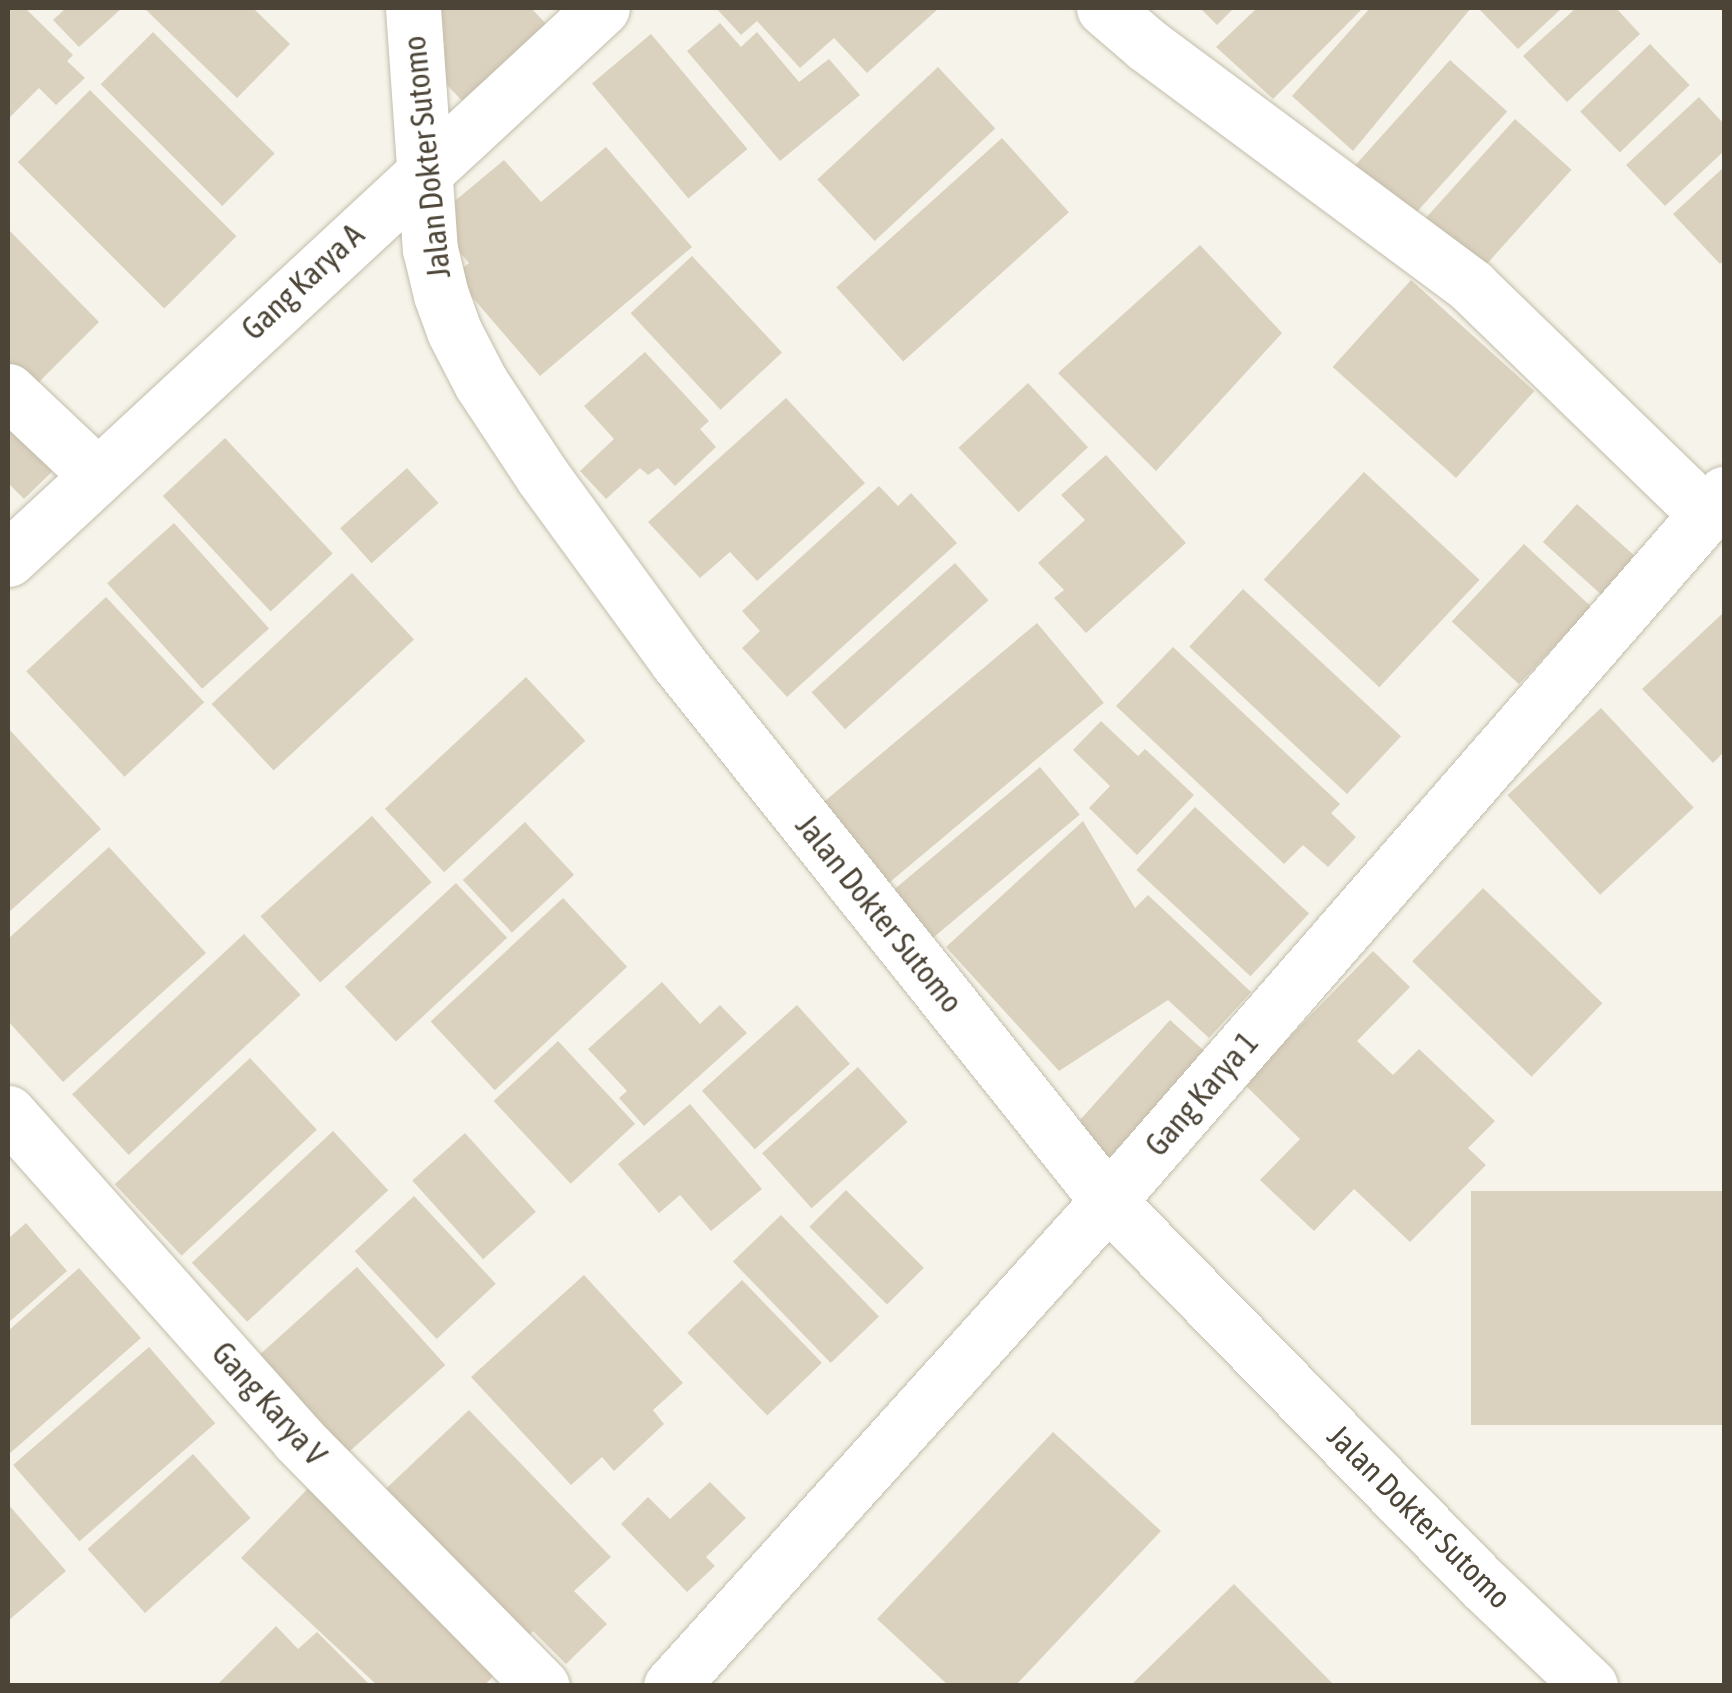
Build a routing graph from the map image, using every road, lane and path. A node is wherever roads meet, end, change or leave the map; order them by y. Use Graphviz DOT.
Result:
graph roads {
  1 [pos="413,8"];
  2 [pos="602,8"];
  3 [pos="1104,8"];
  4 [pos="423,170"];
  5 [pos="8,392"];
  6 [pos="96,474"];
  7 [pos="1715,504"];
  8 [pos="8,559"];
  9 [pos="8,1113"];
  10 [pos="1108,1201"];
  11 [pos="542,1686"];
  12 [pos="671,1686"];
  13 [pos="1590,1686"];
  1 -- 4 [label="street, Jalan Dokter Sutomo"];
  2 -- 4 [label="street, Gang Karya A"];
  3 -- 7 [label="street"];
  4 -- 6 [label="street, Gang Karya A"];
  4 -- 10 [label="street, Jalan Dokter Sutomo"];
  5 -- 6 [label="street"];
  6 -- 8 [label="street, Gang Karya A"];
  7 -- 10 [label="street, Gang Karya 1"];
  9 -- 11 [label="street, Gang Karya V"];
  10 -- 12 [label="street, Gang Karya 1"];
  10 -- 13 [label="street, Jalan Dokter Sutomo"];
}
